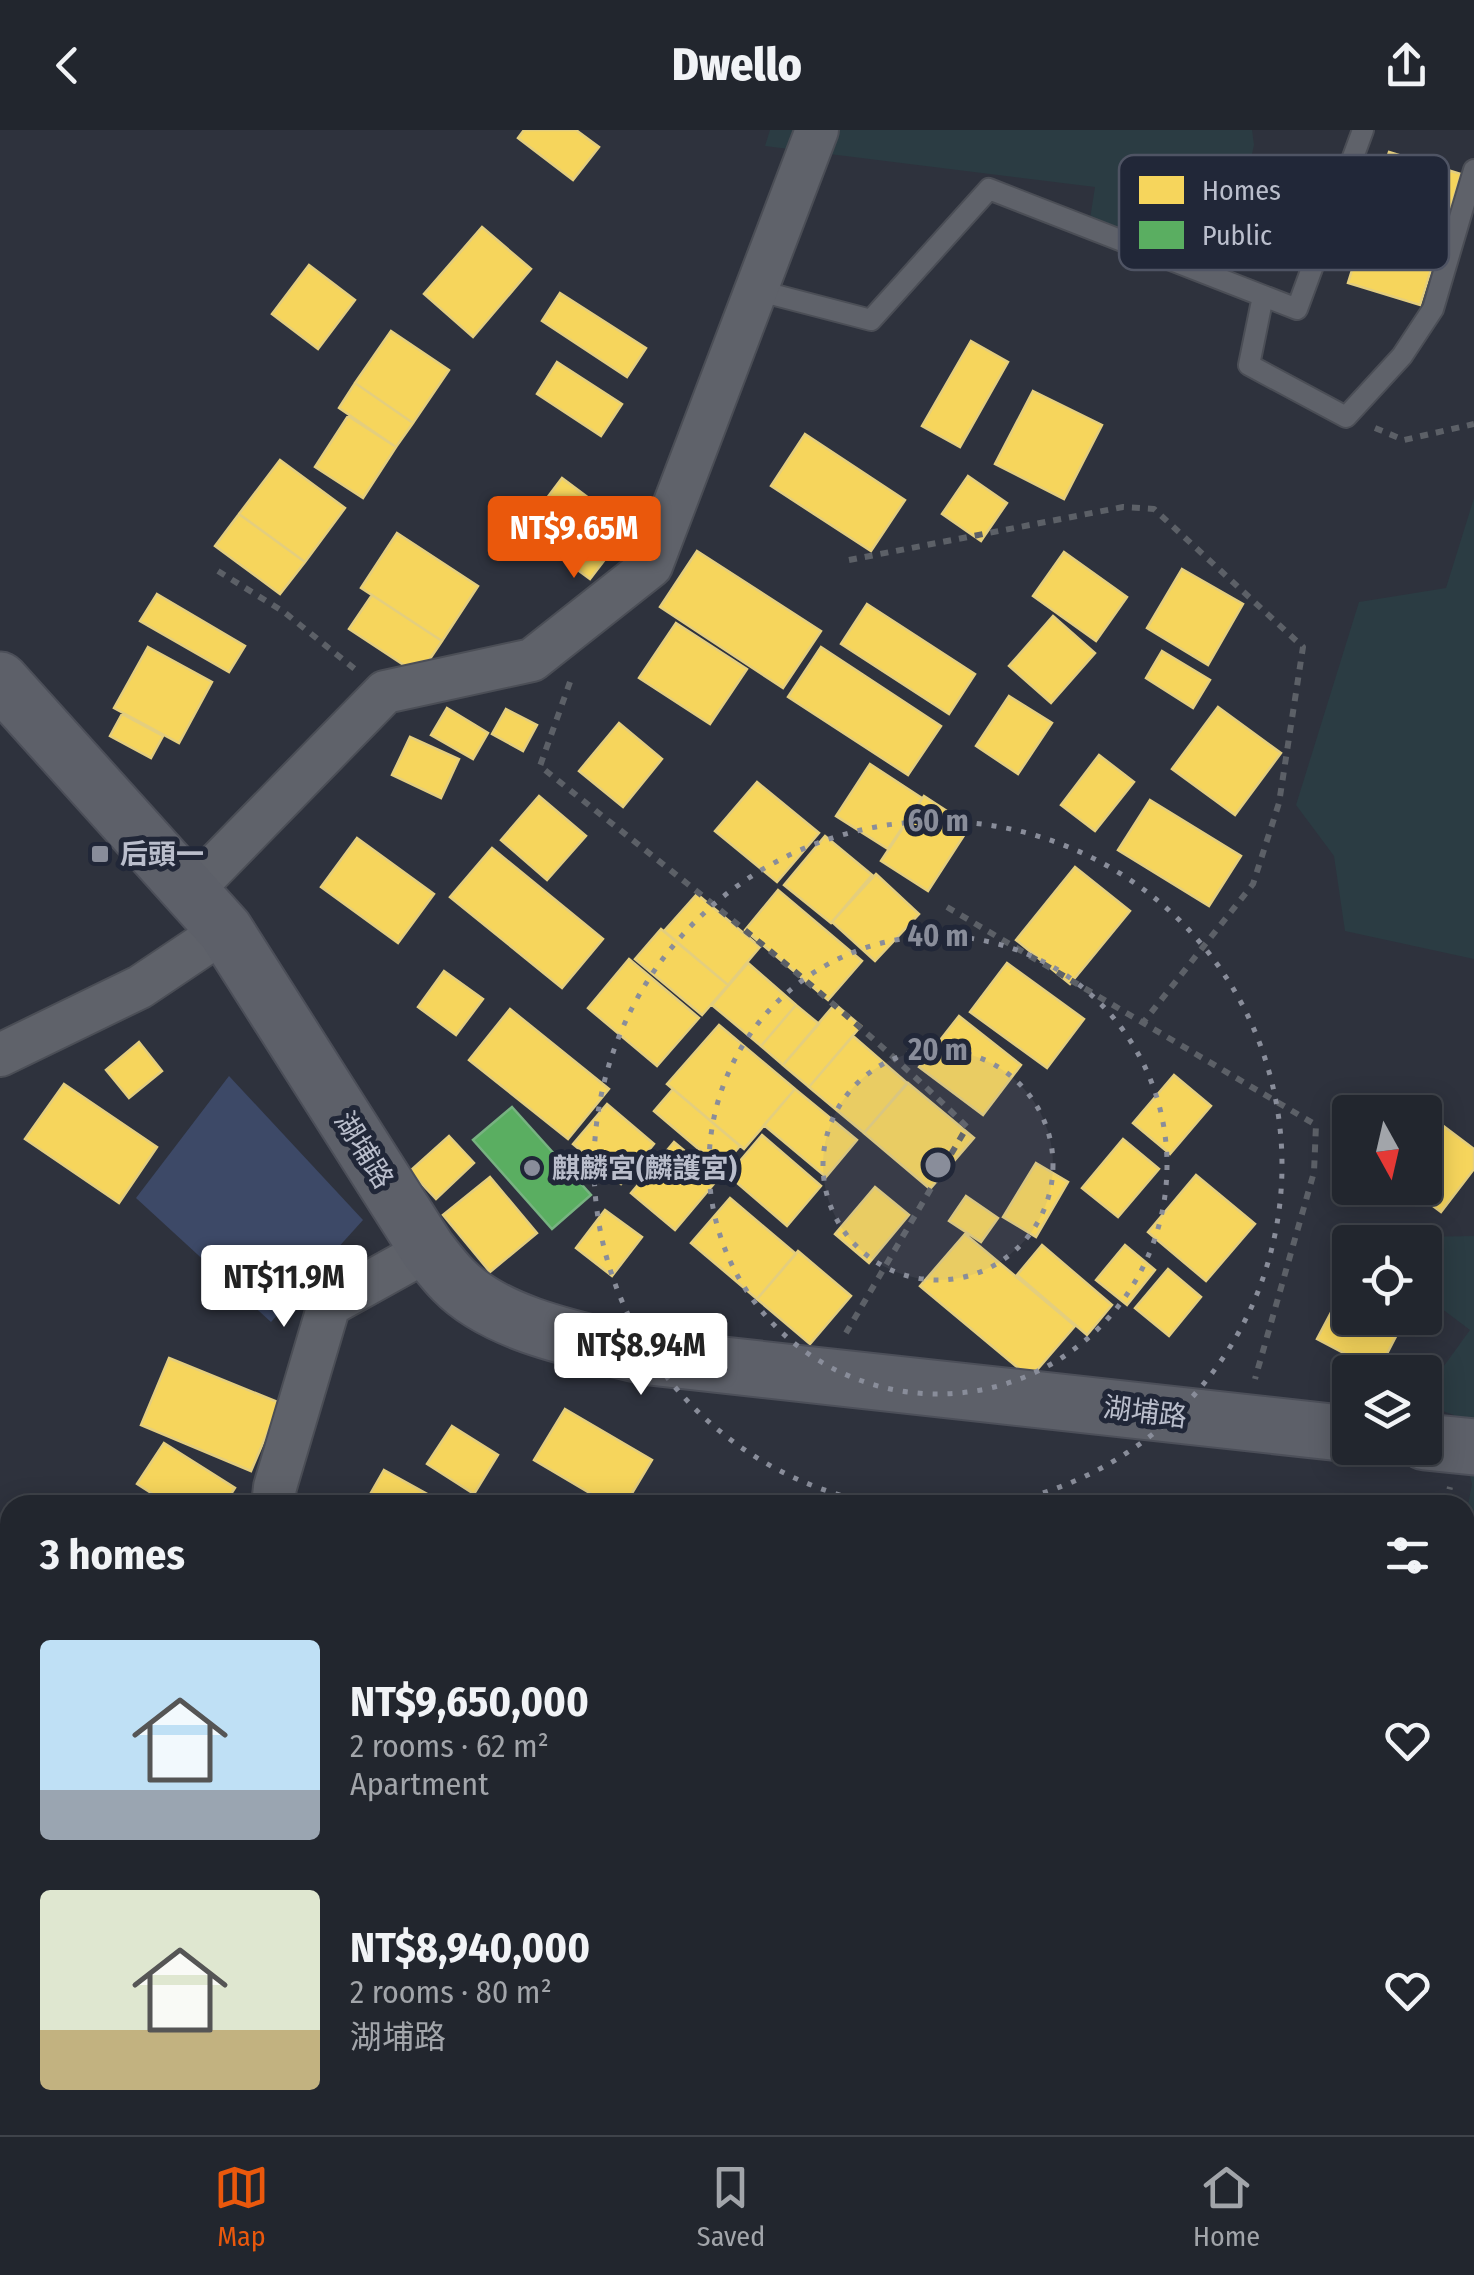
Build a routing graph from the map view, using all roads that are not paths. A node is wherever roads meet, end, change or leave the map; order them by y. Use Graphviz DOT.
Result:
graph roads {
  1 [pos="817,130"];
  2 [pos="1363,130"];
  3 [pos="1354,155"];
  4 [pos="1474,170"];
  5 [pos="1119,239"];
  6 [pos="1449,255"];
  7 [pos="1197,270"];
  8 [pos="1312,270"];
  9 [pos="1445,270"];
  10 [pos="756,290"];
  11 [pos="1263,296"];
  12 [pos="0,680"];
  13 [pos="207,911"];
  14 [pos="0,1055"];
  15 [pos="428,1250"];
  16 [pos="1332,1432"];
  17 [pos="1442,1444"];
  18 [pos="1474,1447"];
  19 [pos="274,1495"];
  1 -- 10 [label="street"];
  2 -- 3 [label="lane"];
  4 -- 6 [label="lane"];
  5 -- 10 [label="lane"];
  7 -- 11 [label="lane"];
  8 -- 11 [label="lane"];
  9 -- 11 [label="lane"];
  10 -- 13 [label="street"];
  12 -- 13 [label="main road, 湖埔路"];
  13 -- 14 [label="street"];
  13 -- 15 [label="main road, 湖埔路"];
  15 -- 16 [label="main road, 湖埔路"];
  15 -- 19 [label="street"];
  17 -- 18 [label="main road"];
}
